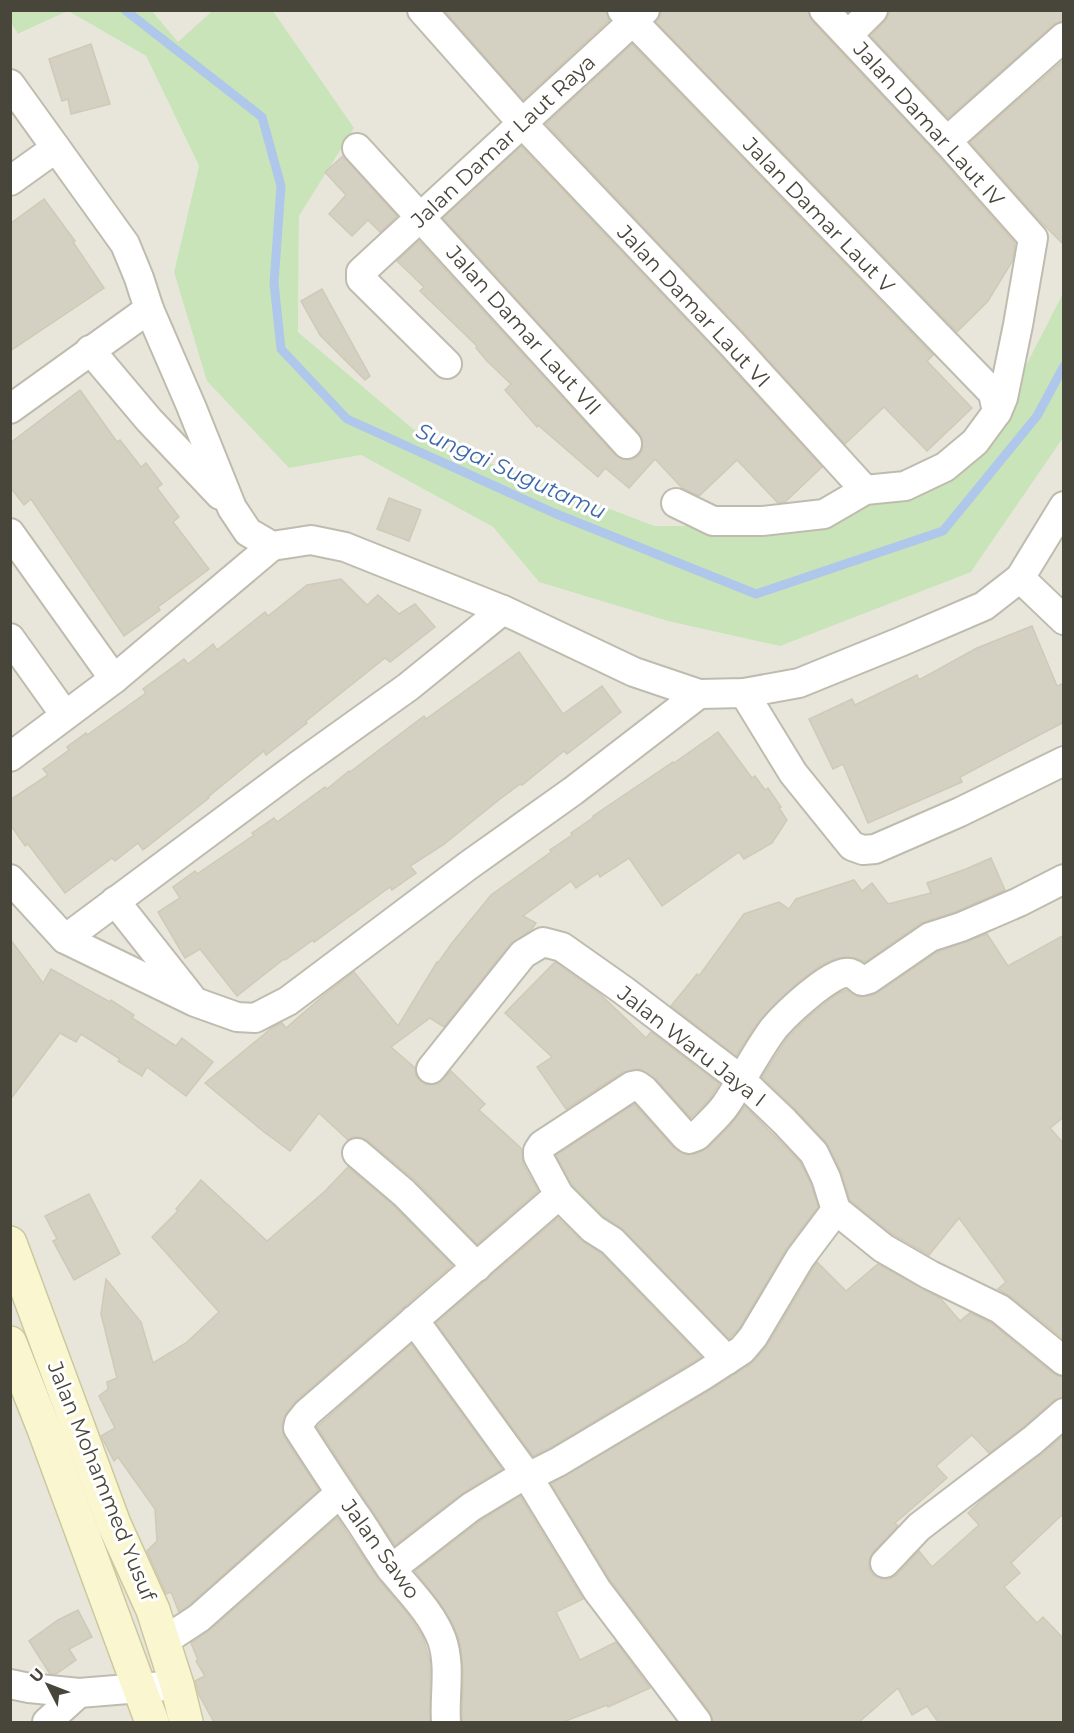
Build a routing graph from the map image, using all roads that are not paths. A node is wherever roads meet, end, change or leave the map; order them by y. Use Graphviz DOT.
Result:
graph roads {
  1 [pos="422,10"];
  2 [pos="824,10"];
  3 [pos="873,10"];
  4 [pos="633,14"];
  5 [pos="848,35"];
  6 [pos="1064,37"];
  7 [pos="10,84"];
  8 [pos="522,123"];
  9 [pos="947,141"];
  10 [pos="56,148"];
  11 [pos="357,148"];
  12 [pos="10,181"];
  13 [pos="420,216"];
  14 [pos="149,309"];
  15 [pos="90,350"];
  16 [pos="447,364"];
  17 [pos="10,409"];
  18 [pos="997,412"];
  19 [pos="627,444"];
  20 [pos="865,490"];
  21 [pos="676,503"];
  22 [pos="1064,506"];
  23 [pos="232,508"];
  24 [pos="10,533"];
  25 [pos="272,546"];
  26 [pos="1020,578"];
  27 [pos="503,610"];
  28 [pos="1064,620"];
  29 [pos="10,638"];
  30 [pos="114,679"];
  31 [pos="744,693"];
  32 [pos="699,694"];
  33 [pos="65,715"];
  34 [pos="10,757"];
  35 [pos="1064,762"];
  36 [pos="10,879"];
  37 [pos="1064,879"];
  38 [pos="115,901"];
  39 [pos="65,939"];
  40 [pos="195,1002"];
  41 [pos="431,1069"];
  42 [pos="740,1079"];
  43 [pos="357,1153"];
  44 [pos="559,1195"];
  45 [pos="836,1210"];
  46 [pos="10,1243"];
  47 [pos="477,1267"];
  48 [pos="414,1320"];
  49 [pos="10,1343"];
  50 [pos="727,1360"];
  51 [pos="1064,1361"];
  52 [pos="1064,1413"];
  53 [pos="528,1477"];
  54 [pos="340,1493"];
  55 [pos="885,1563"];
  56 [pos="391,1569"];
  57 [pos="164,1641"];
  58 [pos="10,1684"];
  59 [pos="177,1685"];
  60 [pos="140,1689"];
  61 [pos="79,1693"];
  62 [pos="47,1722"];
  63 [pos="152,1722"];
  64 [pos="186,1722"];
  65 [pos="446,1722"];
  66 [pos="697,1722"];
  1 -- 8 [label="street, Jalan Damar Laut VI"];
  2 -- 5 [label="street, Jalan Damar Laut IV"];
  3 -- 5 [label="street"];
  4 -- 8 [label="street, Jalan Damar Laut Raya"];
  4 -- 18 [label="street, Jalan Damar Laut V"];
  5 -- 9 [label="street, Jalan Damar Laut IV"];
  6 -- 9 [label="street"];
  7 -- 10 [label="street"];
  8 -- 13 [label="street, Jalan Damar Laut Raya"];
  8 -- 20 [label="street, Jalan Damar Laut VI"];
  9 -- 18 [label="street, Jalan Damar Laut IV"];
  10 -- 12 [label="street"];
  10 -- 14 [label="street"];
  11 -- 13 [label="street, Jalan Damar Laut VII"];
  13 -- 16 [label="street, Jalan Damar Laut Raya"];
  13 -- 19 [label="street, Jalan Damar Laut VII"];
  14 -- 15 [label="street"];
  14 -- 23 [label="street"];
  15 -- 17 [label="street"];
  15 -- 23 [label="street"];
  18 -- 20 [label="street"];
  20 -- 21 [label="street"];
  22 -- 26 [label="street"];
  23 -- 25 [label="street"];
  24 -- 30 [label="street"];
  25 -- 27 [label="street"];
  25 -- 30 [label="street"];
  26 -- 28 [label="street"];
  26 -- 31 [label="street"];
  27 -- 32 [label="street"];
  27 -- 38 [label="street"];
  29 -- 33 [label="street"];
  30 -- 33 [label="street"];
  31 -- 32 [label="street"];
  31 -- 35 [label="street"];
  32 -- 40 [label="street"];
  33 -- 34 [label="street"];
  36 -- 39 [label="street"];
  37 -- 42 [label="street"];
  38 -- 39 [label="street"];
  38 -- 40 [label="street"];
  39 -- 40 [label="street"];
  41 -- 42 [label="street, Jalan Waru Jaya I"];
  42 -- 44 [label="street"];
  42 -- 45 [label="street, Jalan Waru Jaya I"];
  43 -- 47 [label="street"];
  44 -- 47 [label="street"];
  44 -- 50 [label="street"];
  45 -- 50 [label="street"];
  45 -- 51 [label="street"];
  46 -- 57 [label="main road, Jalan Mohammed Yusuf"];
  47 -- 48 [label="street"];
  48 -- 53 [label="street"];
  48 -- 54 [label="street"];
  49 -- 60 [label="main road, Jalan Mohammed Yusuf"];
  50 -- 53 [label="street"];
  52 -- 55 [label="street"];
  53 -- 56 [label="street"];
  53 -- 66 [label="street"];
  54 -- 56 [label="street, Jalan Sawo"];
  54 -- 57 [label="street, Jalan Sawo"];
  56 -- 65 [label="street, Jalan Sawo"];
  57 -- 59 [label="main road, Jalan Mohammed Yusuf"];
  58 -- 61 [label="street"];
  59 -- 60 [label="street"];
  59 -- 64 [label="main road, Jalan Mohammed Yusuf"];
  60 -- 61 [label="street"];
  60 -- 63 [label="main road, Jalan Mohammed Yusuf"];
  61 -- 62 [label="street"];
}
